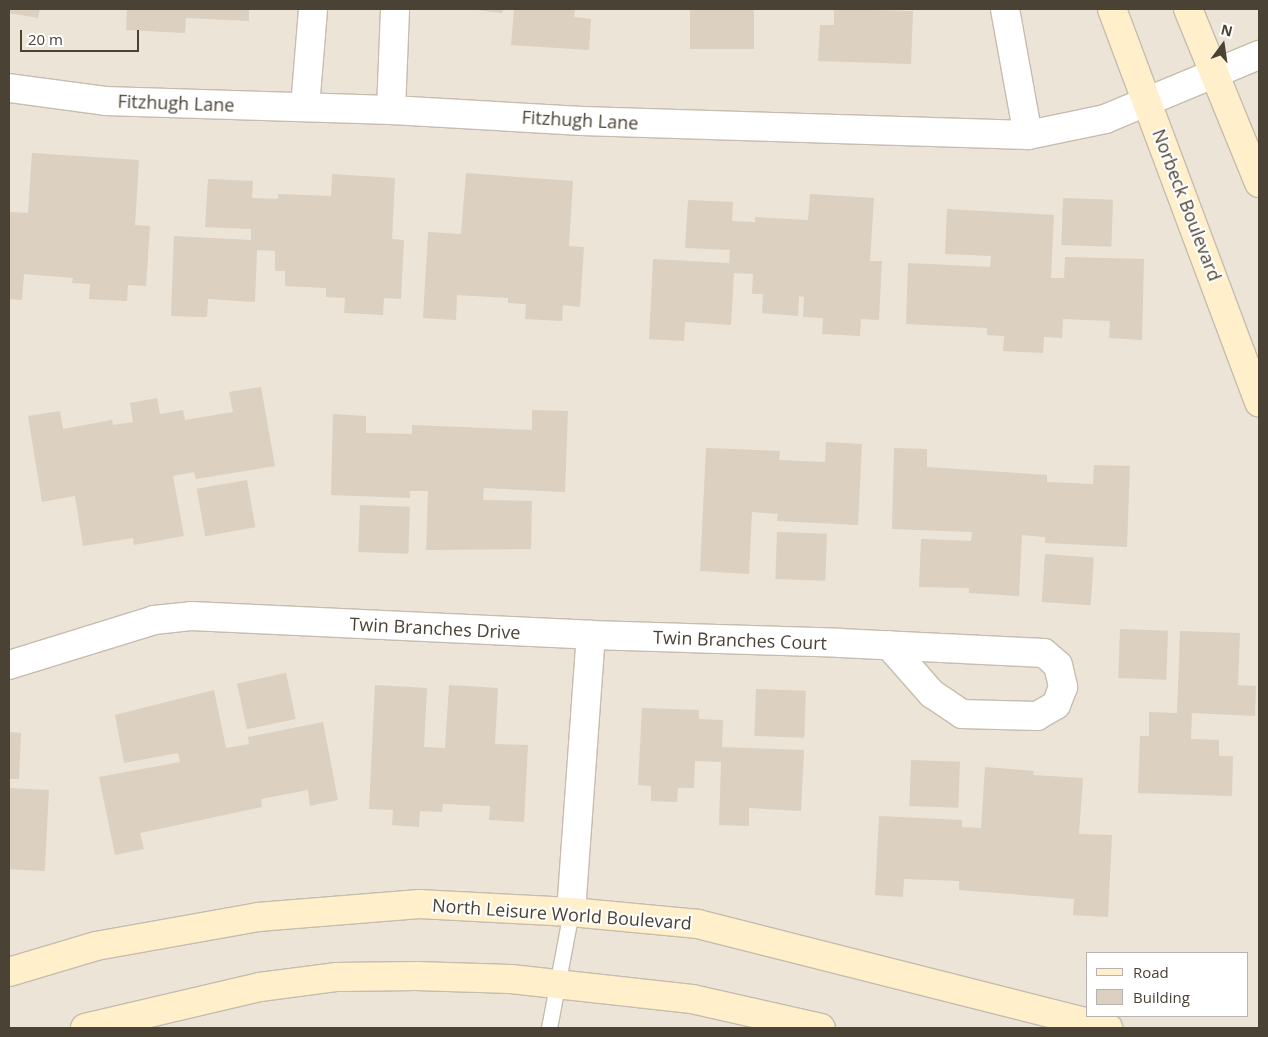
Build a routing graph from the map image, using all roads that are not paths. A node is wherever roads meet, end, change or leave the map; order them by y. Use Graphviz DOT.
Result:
graph roads {
  1 [pos="313,9"];
  2 [pos="395,9"];
  3 [pos="1005,9"];
  4 [pos="1112,9"];
  5 [pos="1188,9"];
  6 [pos="1259,55"];
  7 [pos="1216,72"];
  8 [pos="9,88"];
  9 [pos="1147,99"];
  10 [pos="305,107"];
  11 [pos="391,110"];
  12 [pos="1028,135"];
  13 [pos="1259,183"];
  14 [pos="1259,402"];
  15 [pos="591,635"];
  16 [pos="889,645"];
  17 [pos="9,665"];
  18 [pos="571,912"];
  19 [pos="9,972"];
  20 [pos="556,984"];
  21 [pos="85,1028"];
  22 [pos="549,1028"];
  23 [pos="822,1028"];
  24 [pos="1108,1028"];
  1 -- 10 [label="street"];
  2 -- 11 [label="street"];
  3 -- 12 [label="street"];
  4 -- 9 [label="street, Norbeck Boulevard"];
  5 -- 7 [label="street"];
  6 -- 7 [label="street, Fitzhugh Lane"];
  7 -- 9 [label="street, Fitzhugh Lane"];
  7 -- 13 [label="street"];
  8 -- 10 [label="street, Fitzhugh Lane"];
  9 -- 12 [label="street, Fitzhugh Lane"];
  9 -- 14 [label="street, Norbeck Boulevard"];
  10 -- 11 [label="street, Fitzhugh Lane"];
  11 -- 12 [label="street, Fitzhugh Lane"];
  15 -- 16 [label="street, Twin Branches Court"];
  15 -- 17 [label="street, Twin Branches Drive"];
  15 -- 18 [label="street"];
  16 -- 16 [label="street, Twin Branches Court"];
  18 -- 19 [label="street, North Leisure World Boulevard"];
  18 -- 20 [label="lane"];
  18 -- 24 [label="street, North Leisure World Boulevard"];
  20 -- 21 [label="street"];
  20 -- 22 [label="lane"];
  20 -- 23 [label="street"];
}
